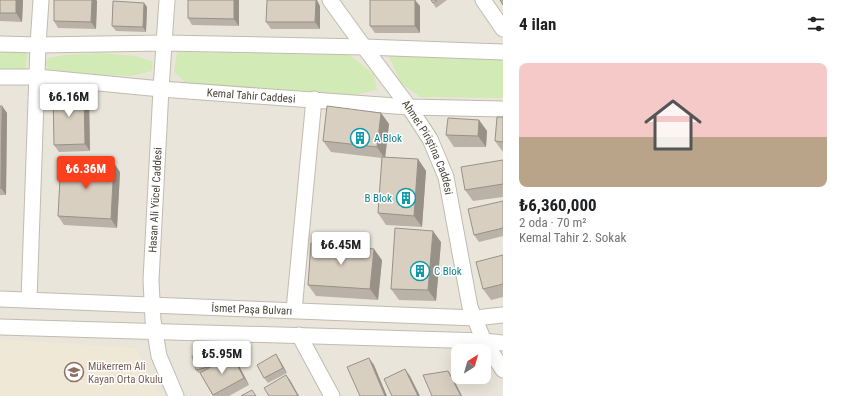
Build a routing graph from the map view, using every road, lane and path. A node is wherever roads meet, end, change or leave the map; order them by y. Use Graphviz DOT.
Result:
graph roads {
  1 [pos="41,0"];
  2 [pos="168,0"];
  3 [pos="330,0"];
  4 [pos="483,0"];
  5 [pos="503,29"];
  6 [pos="164,43"];
  7 [pos="0,44"];
  8 [pos="38,45"];
  9 [pos="364,47"];
  10 [pos="503,52"];
  11 [pos="0,77"];
  12 [pos="37,77"];
  13 [pos="161,89"];
  14 [pos="314,99"];
  15 [pos="409,106"];
  16 [pos="503,109"];
  17 [pos="0,299"];
  18 [pos="29,300"];
  19 [pos="152,305"];
  20 [pos="294,310"];
  21 [pos="503,315"];
  22 [pos="475,318"];
  23 [pos="0,327"];
  24 [pos="154,331"];
  25 [pos="299,335"];
  26 [pos="484,341"];
  27 [pos="503,342"];
  28 [pos="503,370"];
  29 [pos="176,396"];
  30 [pos="332,396"];
  1 -- 8 [label="street"];
  2 -- 6 [label="street, Hasan Ali Yücel Caddesi"];
  3 -- 9 [label="street, Ahmet Piriştina Caddesi"];
  4 -- 5 [label="street"];
  6 -- 8 [label="street"];
  6 -- 9 [label="street"];
  6 -- 13 [label="street, Hasan Ali Yücel Caddesi"];
  7 -- 8 [label="street"];
  8 -- 12 [label="street"];
  9 -- 10 [label="street"];
  9 -- 15 [label="street, Ahmet Piriştina Caddesi"];
  11 -- 12 [label="street, Kemal Tahir Caddesi"];
  12 -- 13 [label="street, Kemal Tahir Caddesi"];
  12 -- 18 [label="street"];
  13 -- 14 [label="street, Kemal Tahir Caddesi"];
  13 -- 19 [label="street, Hasan Ali Yücel Caddesi"];
  14 -- 15 [label="street, Kemal Tahir Caddesi"];
  14 -- 20 [label="street"];
  15 -- 16 [label="street, Kemal Tahir Caddesi"];
  15 -- 22 [label="street, Ahmet Piriştina Caddesi"];
  17 -- 18 [label="street, İsmet Paşa Bulvarı"];
  18 -- 19 [label="street, İsmet Paşa Bulvarı"];
  19 -- 20 [label="street, İsmet Paşa Bulvarı"];
  19 -- 24 [label="street, Hasan Ali Yücel Caddesi"];
  20 -- 22 [label="street, İsmet Paşa Bulvarı"];
  21 -- 22 [label="street, İsmet Paşa Bulvarı"];
  22 -- 26 [label="street, Ahmet Piriştina Caddesi"];
  23 -- 24 [label="street"];
  24 -- 25 [label="street"];
  24 -- 29 [label="street, Hasan Ali Yücel Caddesi"];
  25 -- 26 [label="street"];
  25 -- 30 [label="street"];
  26 -- 27 [label="street"];
  26 -- 28 [label="street, Ahmet Piriştina Caddesi"];
}
